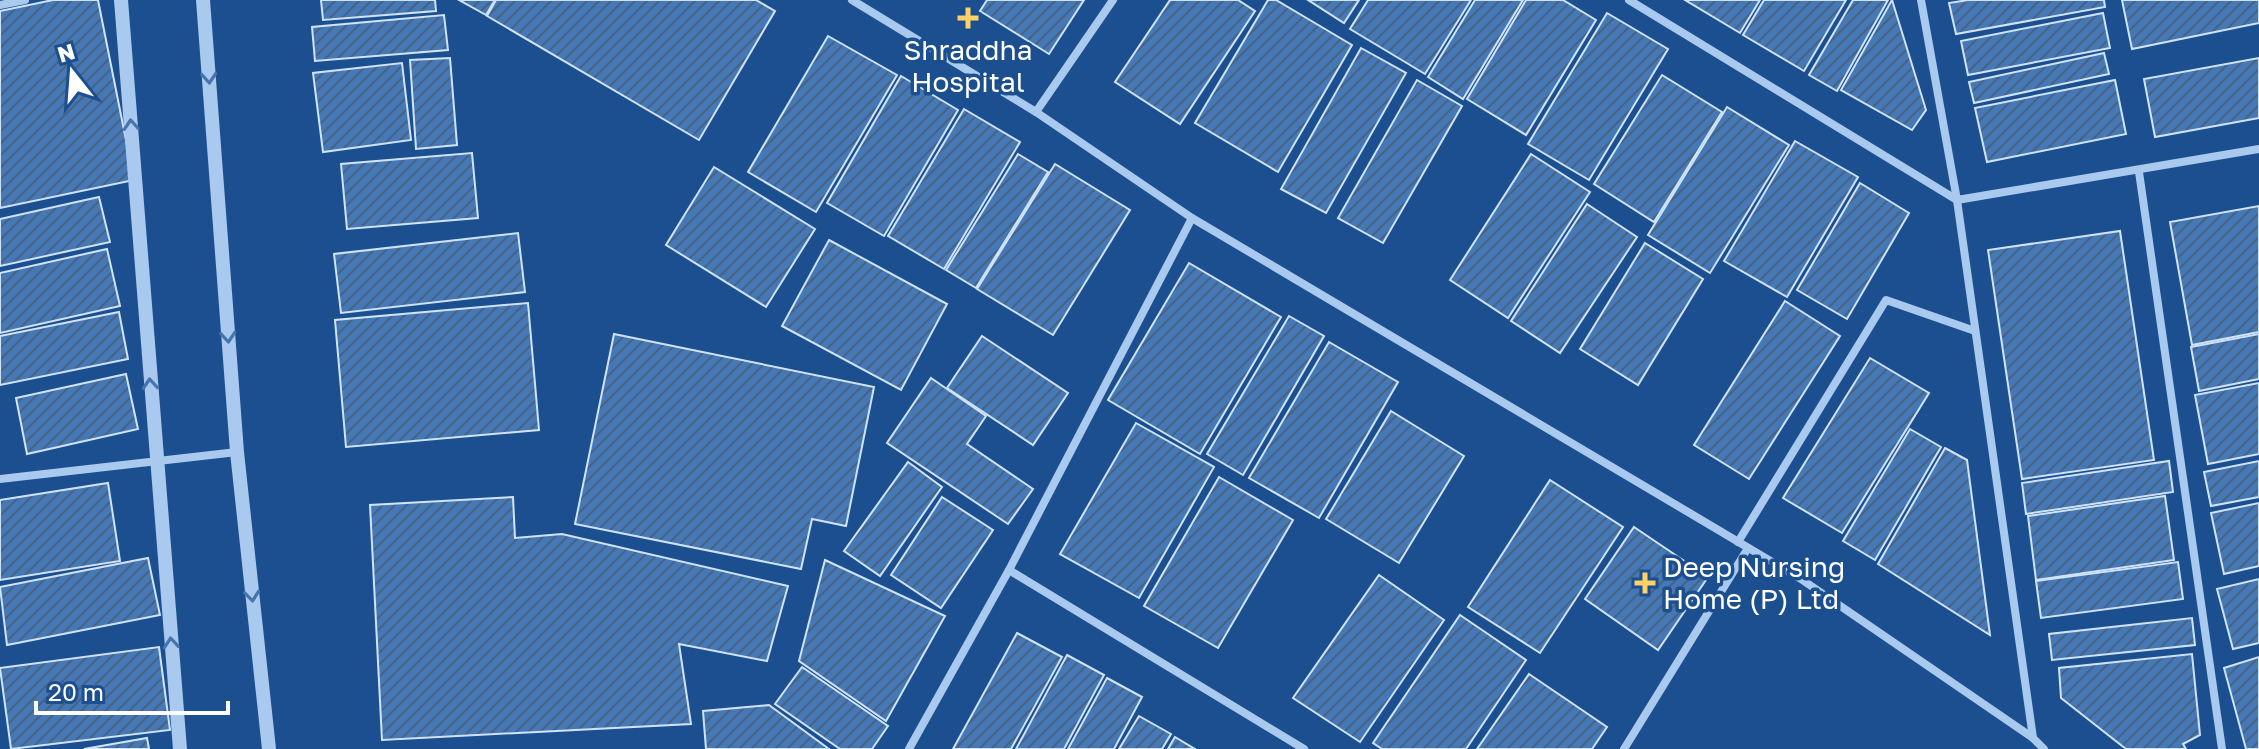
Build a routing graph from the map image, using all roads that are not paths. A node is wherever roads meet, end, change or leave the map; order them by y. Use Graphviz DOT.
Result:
graph roads {
  1 [pos="25,0"];
  2 [pos="121,0"];
  3 [pos="203,0"];
  4 [pos="852,0"];
  5 [pos="1113,0"];
  6 [pos="1629,0"];
  7 [pos="1921,0"];
  8 [pos="0,5"];
  9 [pos="1036,112"];
  10 [pos="2259,149"];
  11 [pos="2139,172"];
  12 [pos="1957,200"];
  13 [pos="1192,218"];
  14 [pos="1975,331"];
  15 [pos="237,452"];
  16 [pos="155,459"];
  17 [pos="0,479"];
  18 [pos="1738,542"];
  19 [pos="1748,548"];
  20 [pos="1009,570"];
  21 [pos="2033,738"];
  22 [pos="180,749"];
  23 [pos="269,749"];
  24 [pos="909,749"];
  25 [pos="1304,749"];
  26 [pos="1624,749"];
  27 [pos="2044,749"];
  28 [pos="2222,749"];
  1 -- 8 [label="street"];
  16 -- 2 [label="street, one-way"];
  3 -- 15 [label="street, one-way"];
  4 -- 9 [label="street"];
  5 -- 9 [label="street"];
  6 -- 12 [label="street"];
  7 -- 12 [label="street"];
  9 -- 13 [label="street"];
  10 -- 11 [label="street"];
  11 -- 12 [label="street"];
  11 -- 28 [label="street"];
  12 -- 14 [label="street"];
  13 -- 18 [label="street"];
  13 -- 20 [label="street"];
  14 -- 18 [label="street"];
  14 -- 21 [label="street"];
  15 -- 16 [label="street"];
  15 -- 23 [label="street, one-way"];
  16 -- 17 [label="street"];
  22 -- 16 [label="street, one-way"];
  18 -- 19 [label="street"];
  19 -- 21 [label="street"];
  19 -- 26 [label="street"];
  20 -- 24 [label="street"];
  20 -- 25 [label="street"];
  21 -- 27 [label="street"];
}
